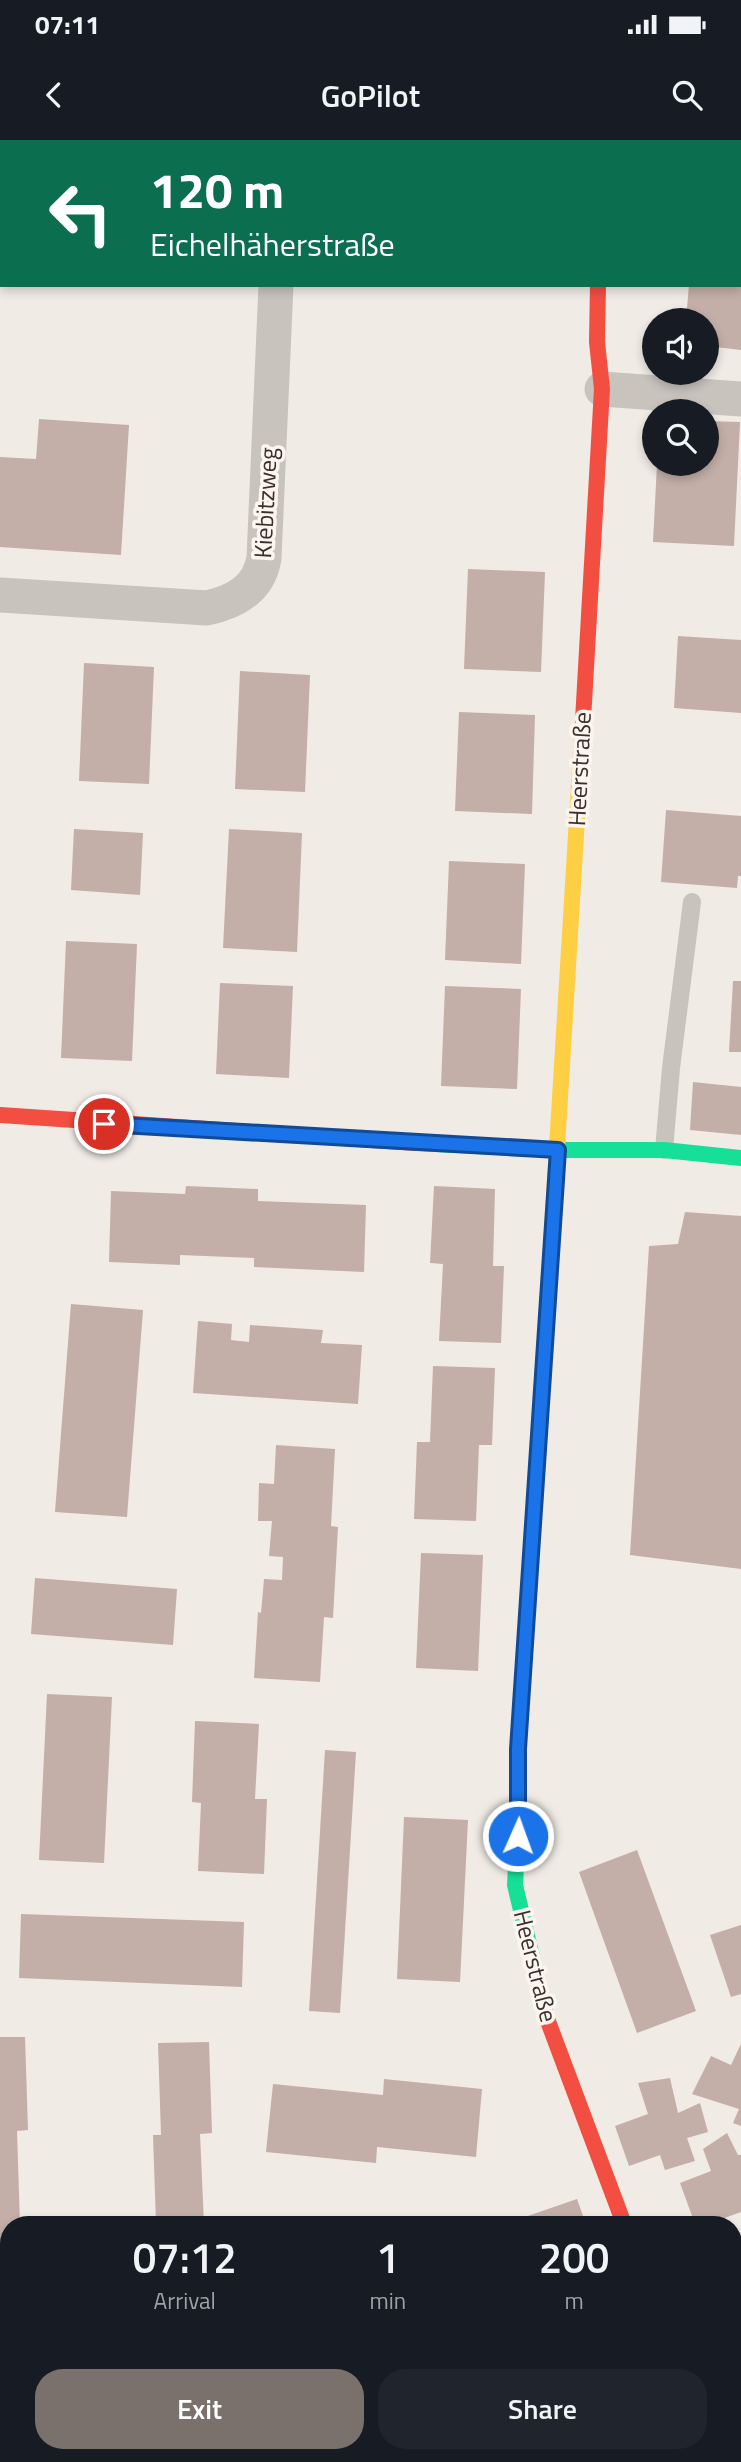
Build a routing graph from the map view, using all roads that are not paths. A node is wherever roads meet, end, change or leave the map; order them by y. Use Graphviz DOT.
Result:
graph roads {
  1 [pos="276,287"];
  2 [pos="598,287"];
  3 [pos="602,389"];
  4 [pos="741,399"];
  5 [pos="0,595"];
  6 [pos="692,902"];
  7 [pos="0,1115"];
  8 [pos="558,1150"];
  9 [pos="664,1150"];
  10 [pos="741,1158"];
  11 [pos="621,2216"];
  1 -- 5 [label="street, Kiebitzweg"];
  2 -- 3 [label="street, Heerstraße"];
  3 -- 4 [label="street"];
  3 -- 8 [label="street, Heerstraße"];
  6 -- 9 [label="lane"];
  7 -- 8 [label="street"];
  8 -- 9 [label="street"];
  8 -- 11 [label="street, Heerstraße"];
  9 -- 10 [label="street"];
}
